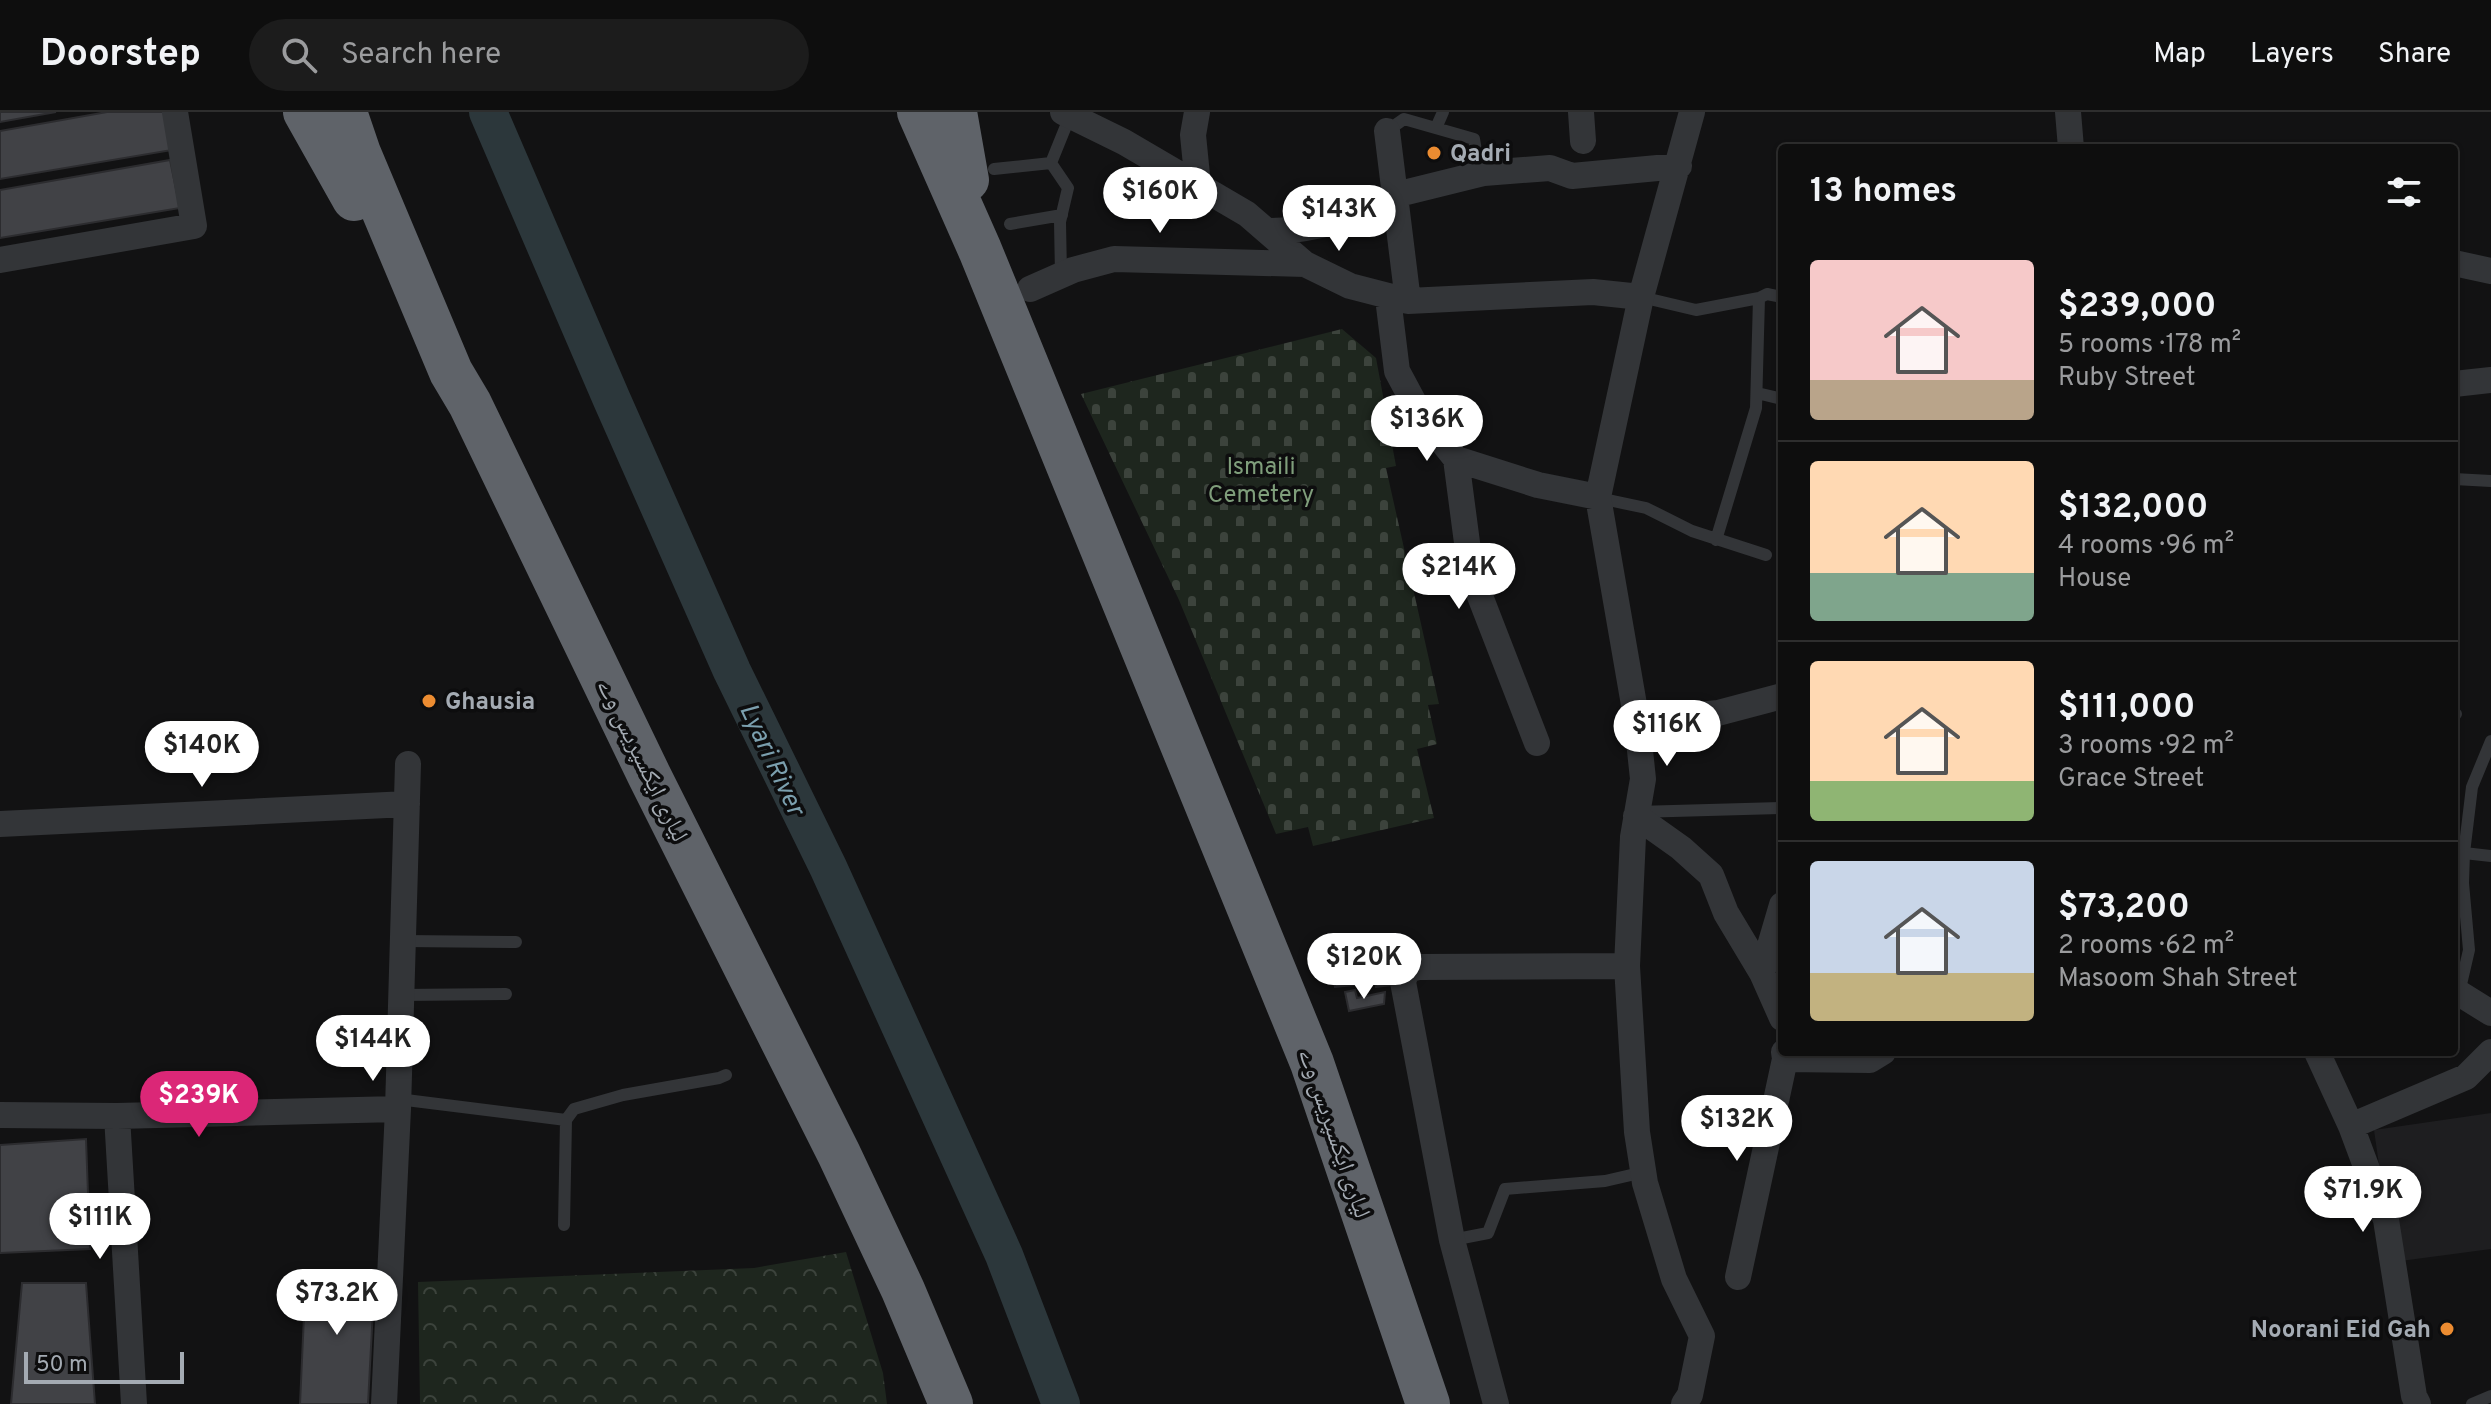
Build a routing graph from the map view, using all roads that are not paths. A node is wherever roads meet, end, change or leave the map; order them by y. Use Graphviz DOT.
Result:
graph roads {
  1 [pos="175,112"];
  2 [pos="305,112"];
  3 [pos="345,112"];
  4 [pos="1197,112"];
  5 [pos="1443,112"];
  6 [pos="1581,112"];
  7 [pos="1692,112"];
  8 [pos="2068,112"];
  9 [pos="1066,113"];
  10 [pos="934,119"];
  11 [pos="1436,128"];
  12 [pos="1387,131"];
  13 [pos="1583,141"];
  14 [pos="2071,144"];
  15 [pos="1051,163"];
  16 [pos="1679,166"];
  17 [pos="994,169"];
  18 [pos="1480,175"];
  19 [pos="1198,185"];
  20 [pos="1395,199"];
  21 [pos="1062,215"];
  22 [pos="1267,231"];
  23 [pos="995,237"];
  24 [pos="0,260"];
  25 [pos="1305,264"];
  26 [pos="2458,264"];
  27 [pos="2491,271"];
  28 [pos="1061,275"];
  29 [pos="1030,289"];
  30 [pos="1778,296"];
  31 [pos="1641,297"];
  32 [pos="1759,298"];
  33 [pos="1398,299"];
  34 [pos="451,372"];
  35 [pos="2491,380"];
  36 [pos="2458,384"];
  37 [pos="1757,393"];
  38 [pos="1778,398"];
  39 [pos="1456,459"];
  40 [pos="2458,479"];
  41 [pos="2491,481"];
  42 [pos="1598,497"];
  43 [pos="1716,540"];
  44 [pos="1766,555"];
  45 [pos="1778,697"];
  46 [pos="1637,722"];
  47 [pos="2491,741"];
  48 [pos="1537,743"];
  49 [pos="408,764"];
  50 [pos="407,804"];
  51 [pos="1778,808"];
  52 [pos="1637,814"];
  53 [pos="0,824"];
  54 [pos="2464,853"];
  55 [pos="2491,856"];
  56 [pos="2459,883"];
  57 [pos="1778,919"];
  58 [pos="403,941"];
  59 [pos="516,942"];
  60 [pos="1627,966"];
  61 [pos="1762,973"];
  62 [pos="2458,986"];
  63 [pos="2458,993"];
  64 [pos="506,994"];
  65 [pos="401,995"];
  66 [pos="1778,1009"];
  67 [pos="2491,1013"];
  68 [pos="2491,1052"];
  69 [pos="1784,1056"];
  70 [pos="1876,1056"];
  71 [pos="2319,1056"];
  72 [pos="726,1075"];
  73 [pos="398,1104"];
  74 [pos="0,1115"];
  75 [pos="117,1116"];
  76 [pos="566,1120"];
  77 [pos="2351,1126"];
  78 [pos="1644,1172"];
  79 [pos="564,1225"];
  80 [pos="1452,1240"];
  81 [pos="1738,1277"];
  82 [pos="2491,1396"];
  83 [pos="2414,1401"];
  84 [pos="134,1404"];
  85 [pos="384,1404"];
  86 [pos="951,1404"];
  87 [pos="1428,1404"];
  88 [pos="1496,1404"];
  89 [pos="1684,1404"];
  90 [pos="2472,1404"];
  1 -- 24 [label="street"];
  2 -- 34 [label="highway"];
  3 -- 34 [label="highway, لیاری ایکسپریس وے"];
  4 -- 19 [label="street"];
  5 -- 11 [label="lane"];
  6 -- 13 [label="street"];
  7 -- 16 [label="street"];
  8 -- 14 [label="street"];
  9 -- 15 [label="lane"];
  9 -- 19 [label="street"];
  10 -- 23 [label="highway, لیاری ایکسپریس وے"];
  11 -- 12 [label="lane"];
  11 -- 18 [label="lane"];
  12 -- 20 [label="street"];
  15 -- 17 [label="lane"];
  15 -- 21 [label="lane"];
  16 -- 18 [label="street"];
  16 -- 31 [label="street"];
  18 -- 20 [label="street"];
  19 -- 22 [label="street"];
  20 -- 22 [label="street"];
  20 -- 33 [label="street"];
  21 -- 23 [label="lane"];
  21 -- 28 [label="lane"];
  22 -- 25 [label="street"];
  23 -- 87 [label="highway, لیاری ایکسپریس وے"];
  25 -- 28 [label="street"];
  25 -- 33 [label="street"];
  26 -- 27 [label="street"];
  28 -- 29 [label="street"];
  30 -- 32 [label="lane"];
  31 -- 32 [label="lane"];
  31 -- 33 [label="street"];
  31 -- 42 [label="street"];
  32 -- 37 [label="lane"];
  33 -- 39 [label="street"];
  34 -- 86 [label="highway, لیاری ایکسپریس وے"];
  35 -- 36 [label="street"];
  37 -- 38 [label="lane"];
  37 -- 43 [label="lane"];
  39 -- 42 [label="street"];
  39 -- 48 [label="street"];
  40 -- 41 [label="lane"];
  42 -- 43 [label="lane"];
  42 -- 46 [label="street"];
  43 -- 44 [label="lane"];
  45 -- 46 [label="street"];
  46 -- 52 [label="street"];
  47 -- 54 [label="lane"];
  49 -- 50 [label="street"];
  50 -- 53 [label="street"];
  50 -- 58 [label="street"];
  51 -- 52 [label="lane"];
  52 -- 60 [label="street"];
  52 -- 61 [label="street"];
  54 -- 55 [label="lane"];
  54 -- 56 [label="lane"];
  56 -- 62 [label="lane"];
  57 -- 61 [label="street"];
  58 -- 59 [label="lane"];
  58 -- 65 [label="street"];
  60 -- 78 [label="street"];
  60 -- 80 [label="street"];
  61 -- 66 [label="street"];
  63 -- 67 [label="street"];
  64 -- 65 [label="lane"];
  65 -- 73 [label="street"];
  68 -- 77 [label="street"];
  69 -- 70 [label="street"];
  69 -- 81 [label="street"];
  71 -- 77 [label="street"];
  72 -- 76 [label="lane"];
  73 -- 75 [label="street"];
  73 -- 76 [label="lane"];
  73 -- 85 [label="street"];
  74 -- 75 [label="street"];
  75 -- 84 [label="street"];
  76 -- 79 [label="lane"];
  77 -- 83 [label="street"];
  78 -- 80 [label="lane"];
  78 -- 89 [label="street"];
  80 -- 88 [label="street"];
  82 -- 90 [label="lane"];
}
